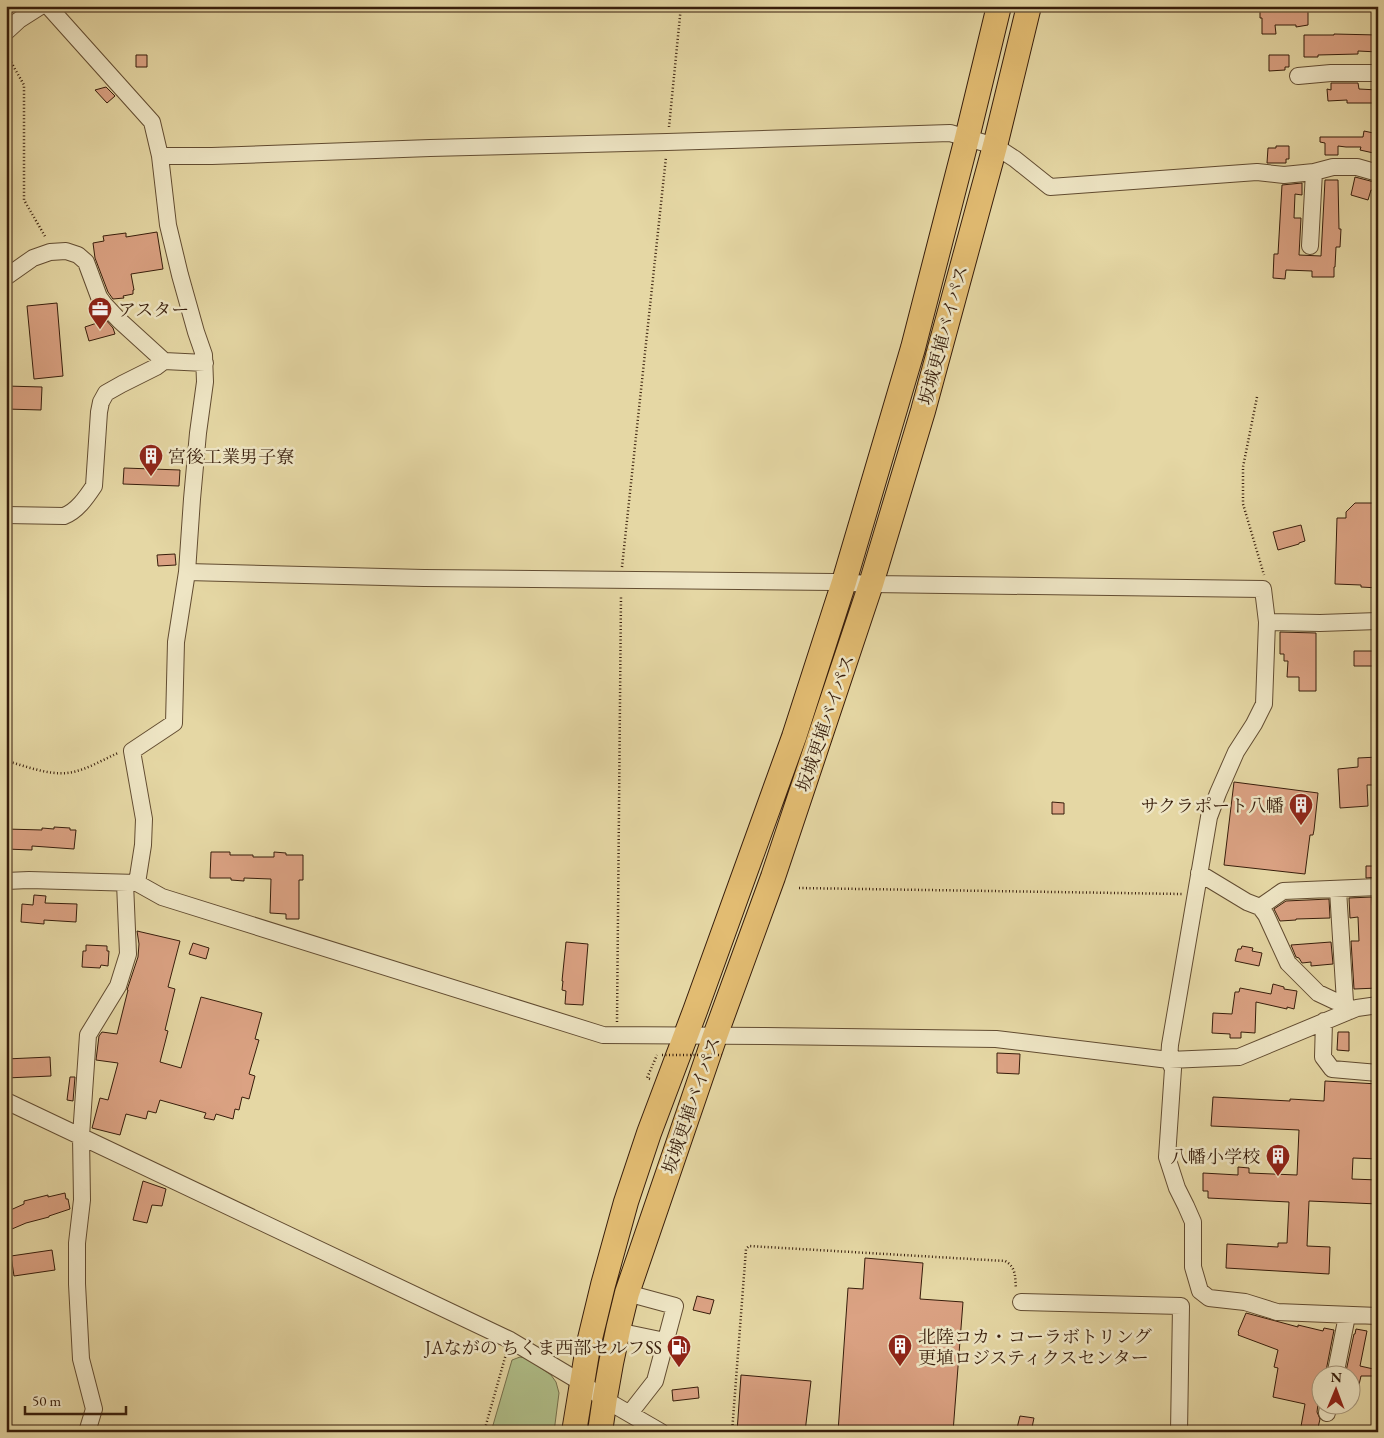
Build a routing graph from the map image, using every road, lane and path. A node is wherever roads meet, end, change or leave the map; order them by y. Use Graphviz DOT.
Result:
graph roads {
  1 [pos="41,6"];
  2 [pos="48,6"];
  3 [pos="681,6"];
  4 [pos="999,6"];
  5 [pos="1029,6"];
  6 [pos="6,32"];
  7 [pos="6,53"];
  8 [pos="1378,73"];
  9 [pos="1298,76"];
  10 [pos="967,138"];
  11 [pos="667,142"];
  12 [pos="995,146"];
  13 [pos="160,156"];
  14 [pos="1314,172"];
  15 [pos="1378,173"];
  16 [pos="1310,246"];
  17 [pos="50,252"];
  18 [pos="6,277"];
  19 [pos="164,361"];
  20 [pos="204,364"];
  21 [pos="1257,397"];
  22 [pos="6,515"];
  23 [pos="187,572"];
  24 [pos="621,580"];
  25 [pos="844,582"];
  26 [pos="871,584"];
  27 [pos="1263,589"];
  28 [pos="1378,621"];
  29 [pos="1266,622"];
  30 [pos="132,750"];
  31 [pos="6,760"];
  32 [pos="1199,873"];
  33 [pos="6,881"];
  34 [pos="131,883"];
  35 [pos="1378,887"];
  36 [pos="798,888"];
  37 [pos="1338,890"];
  38 [pos="1195,894"];
  39 [pos="1260,907"];
  40 [pos="1378,1005"];
  41 [pos="1348,1006"];
  42 [pos="1324,1021"];
  43 [pos="617,1036"];
  44 [pos="686,1036"];
  45 [pos="719,1045"];
  46 [pos="662,1055"];
  47 [pos="1170,1060"];
  48 [pos="1378,1073"];
  49 [pos="6,1101"];
  50 [pos="81,1136"];
  51 [pos="1200,1291"];
  52 [pos="627,1293"];
  53 [pos="1022,1302"];
  54 [pos="1181,1306"];
  55 [pos="1347,1316"];
  56 [pos="1378,1316"];
  57 [pos="617,1331"];
  58 [pos="510,1340"];
  59 [pos="665,1341"];
  60 [pos="1337,1366"];
  61 [pos="582,1383"];
  62 [pos="604,1399"];
  63 [pos="630,1413"];
  64 [pos="87,1432"];
  65 [pos="484,1432"];
  66 [pos="574,1432"];
  67 [pos="600,1432"];
  68 [pos="661,1432"];
  69 [pos="732,1432"];
  70 [pos="1179,1432"];
  1 -- 6 [label="street"];
  2 -- 13 [label="street"];
  3 -- 11 [label="path"];
  4 -- 10 [label="highway, 坂城更埴バイパス"];
  5 -- 12 [label="highway, 坂城更埴バイパス"];
  7 -- 17 [label="path"];
  8 -- 9 [label="street"];
  10 -- 11 [label="street"];
  10 -- 12 [label="street"];
  10 -- 25 [label="highway, 坂城更埴バイパス"];
  11 -- 13 [label="street"];
  11 -- 24 [label="path"];
  12 -- 14 [label="street"];
  12 -- 26 [label="highway, 坂城更埴バイパス"];
  13 -- 20 [label="street"];
  14 -- 15 [label="street"];
  14 -- 16 [label="street"];
  17 -- 18 [label="street"];
  17 -- 19 [label="street"];
  19 -- 20 [label="street"];
  19 -- 22 [label="street"];
  20 -- 23 [label="street"];
  21 -- 27 [label="path"];
  23 -- 24 [label="street"];
  23 -- 30 [label="street"];
  24 -- 25 [label="street"];
  24 -- 43 [label="path"];
  25 -- 26 [label="street"];
  25 -- 44 [label="highway, 坂城更埴バイパス"];
  26 -- 27 [label="street"];
  26 -- 45 [label="highway, 坂城更埴バイパス"];
  27 -- 29 [label="street"];
  28 -- 29 [label="street"];
  29 -- 32 [label="street"];
  30 -- 31 [label="path"];
  30 -- 34 [label="street"];
  32 -- 38 [label="street"];
  32 -- 39 [label="street"];
  33 -- 34 [label="street"];
  34 -- 43 [label="street"];
  34 -- 50 [label="street"];
  35 -- 37 [label="street"];
  36 -- 38 [label="path"];
  37 -- 39 [label="street"];
  37 -- 41 [label="street"];
  38 -- 47 [label="street"];
  39 -- 41 [label="street"];
  40 -- 41 [label="street"];
  41 -- 42 [label="street"];
  42 -- 47 [label="street"];
  42 -- 48 [label="street"];
  43 -- 44 [label="street"];
  44 -- 45 [label="street"];
  44 -- 61 [label="highway, 坂城更埴バイパス"];
  45 -- 46 [label="path, bridge"];
  45 -- 47 [label="street"];
  45 -- 52 [label="highway, 坂城更埴バイパス"];
  47 -- 51 [label="street"];
  49 -- 50 [label="street"];
  50 -- 58 [label="street"];
  50 -- 64 [label="street"];
  51 -- 54 [label="street"];
  51 -- 55 [label="street"];
  52 -- 57 [label="highway, 坂城更埴バイパス"];
  52 -- 59 [label="street"];
  53 -- 54 [label="street"];
  53 -- 69 [label="path"];
  54 -- 70 [label="street"];
  55 -- 56 [label="street"];
  55 -- 60 [label="street"];
  57 -- 59 [label="street"];
  57 -- 62 [label="highway, 坂城更埴バイパス"];
  58 -- 61 [label="street"];
  58 -- 65 [label="path"];
  59 -- 63 [label="street"];
  61 -- 62 [label="street"];
  61 -- 66 [label="highway, 坂城更埴バイパス"];
  62 -- 63 [label="street"];
  62 -- 67 [label="highway, 坂城更埴バイパス"];
  63 -- 68 [label="street"];
}
